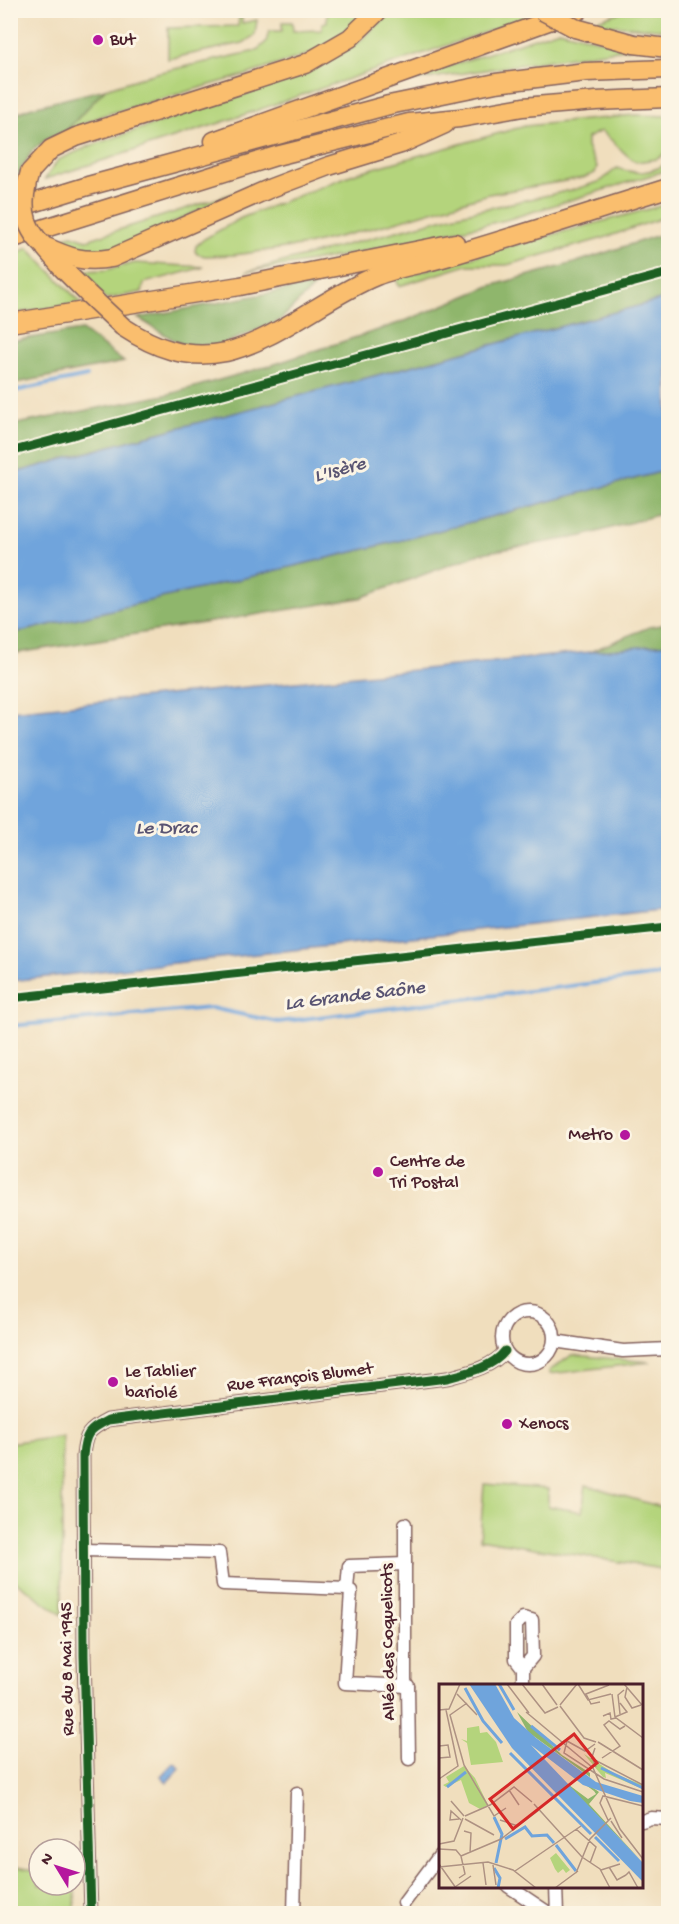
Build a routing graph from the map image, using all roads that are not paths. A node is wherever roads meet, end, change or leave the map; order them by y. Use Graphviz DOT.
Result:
graph roads {
  1 [pos="379,10"];
  2 [pos="541,10"];
  3 [pos="577,19"];
  4 [pos="669,48"];
  5 [pos="669,69"];
  6 [pos="669,98"];
  7 [pos="460,118"];
  8 [pos="88,186"];
  9 [pos="669,188"];
  10 [pos="10,210"];
  11 [pos="547,225"];
  12 [pos="10,239"];
  13 [pos="44,246"];
  14 [pos="10,323"];
  15 [pos="554,1341"];
  16 [pos="669,1349"];
  17 [pos="505,1351"];
  18 [pos="94,1427"];
  19 [pos="405,1524"];
  20 [pos="83,1550"];
  21 [pos="405,1564"];
  22 [pos="347,1589"];
  23 [pos="523,1668"];
  24 [pos="523,1684"];
  25 [pos="408,1686"];
  26 [pos="409,1759"];
  27 [pos="297,1793"];
  28 [pos="669,1819"];
  29 [pos="643,1821"];
  30 [pos="439,1858"];
  31 [pos="510,1888"];
  32 [pos="556,1888"];
  33 [pos="404,1903"];
  34 [pos="91,1914"];
  35 [pos="294,1914"];
  36 [pos="550,1914"];
  37 [pos="557,1914"];
  1 -- 13 [label="highway, bridge"];
  2 -- 3 [label="highway, bridge"];
  3 -- 4 [label="highway"];
  3 -- 8 [label="highway"];
  5 -- 8 [label="highway"];
  6 -- 7 [label="highway"];
  7 -- 12 [label="highway"];
  7 -- 13 [label="highway"];
  8 -- 10 [label="highway"];
  9 -- 11 [label="highway"];
  11 -- 13 [label="highway, bridge"];
  11 -- 14 [label="highway"];
  15 -- 16 [label="street"];
  15 -- 17 [label="street"];
  15 -- 17 [label="street"];
  17 -- 18 [label="street, Rue François Blumet"];
  18 -- 20 [label="street, Rue du 8 Mai 1945"];
  19 -- 21 [label="street, Allée des Coquelicots"];
  20 -- 22 [label="street"];
  20 -- 34 [label="street, Rue du 8 Mai 1945"];
  21 -- 22 [label="street"];
  21 -- 25 [label="street, Allée des Coquelicots"];
  22 -- 25 [label="street"];
  23 -- 24 [label="street"];
  25 -- 26 [label="street, Allée des Coquelicots"];
  27 -- 35 [label="street"];
  28 -- 29 [label="street"];
  30 -- 33 [label="street"];
  31 -- 36 [label="street"];
  32 -- 37 [label="street"];
}
